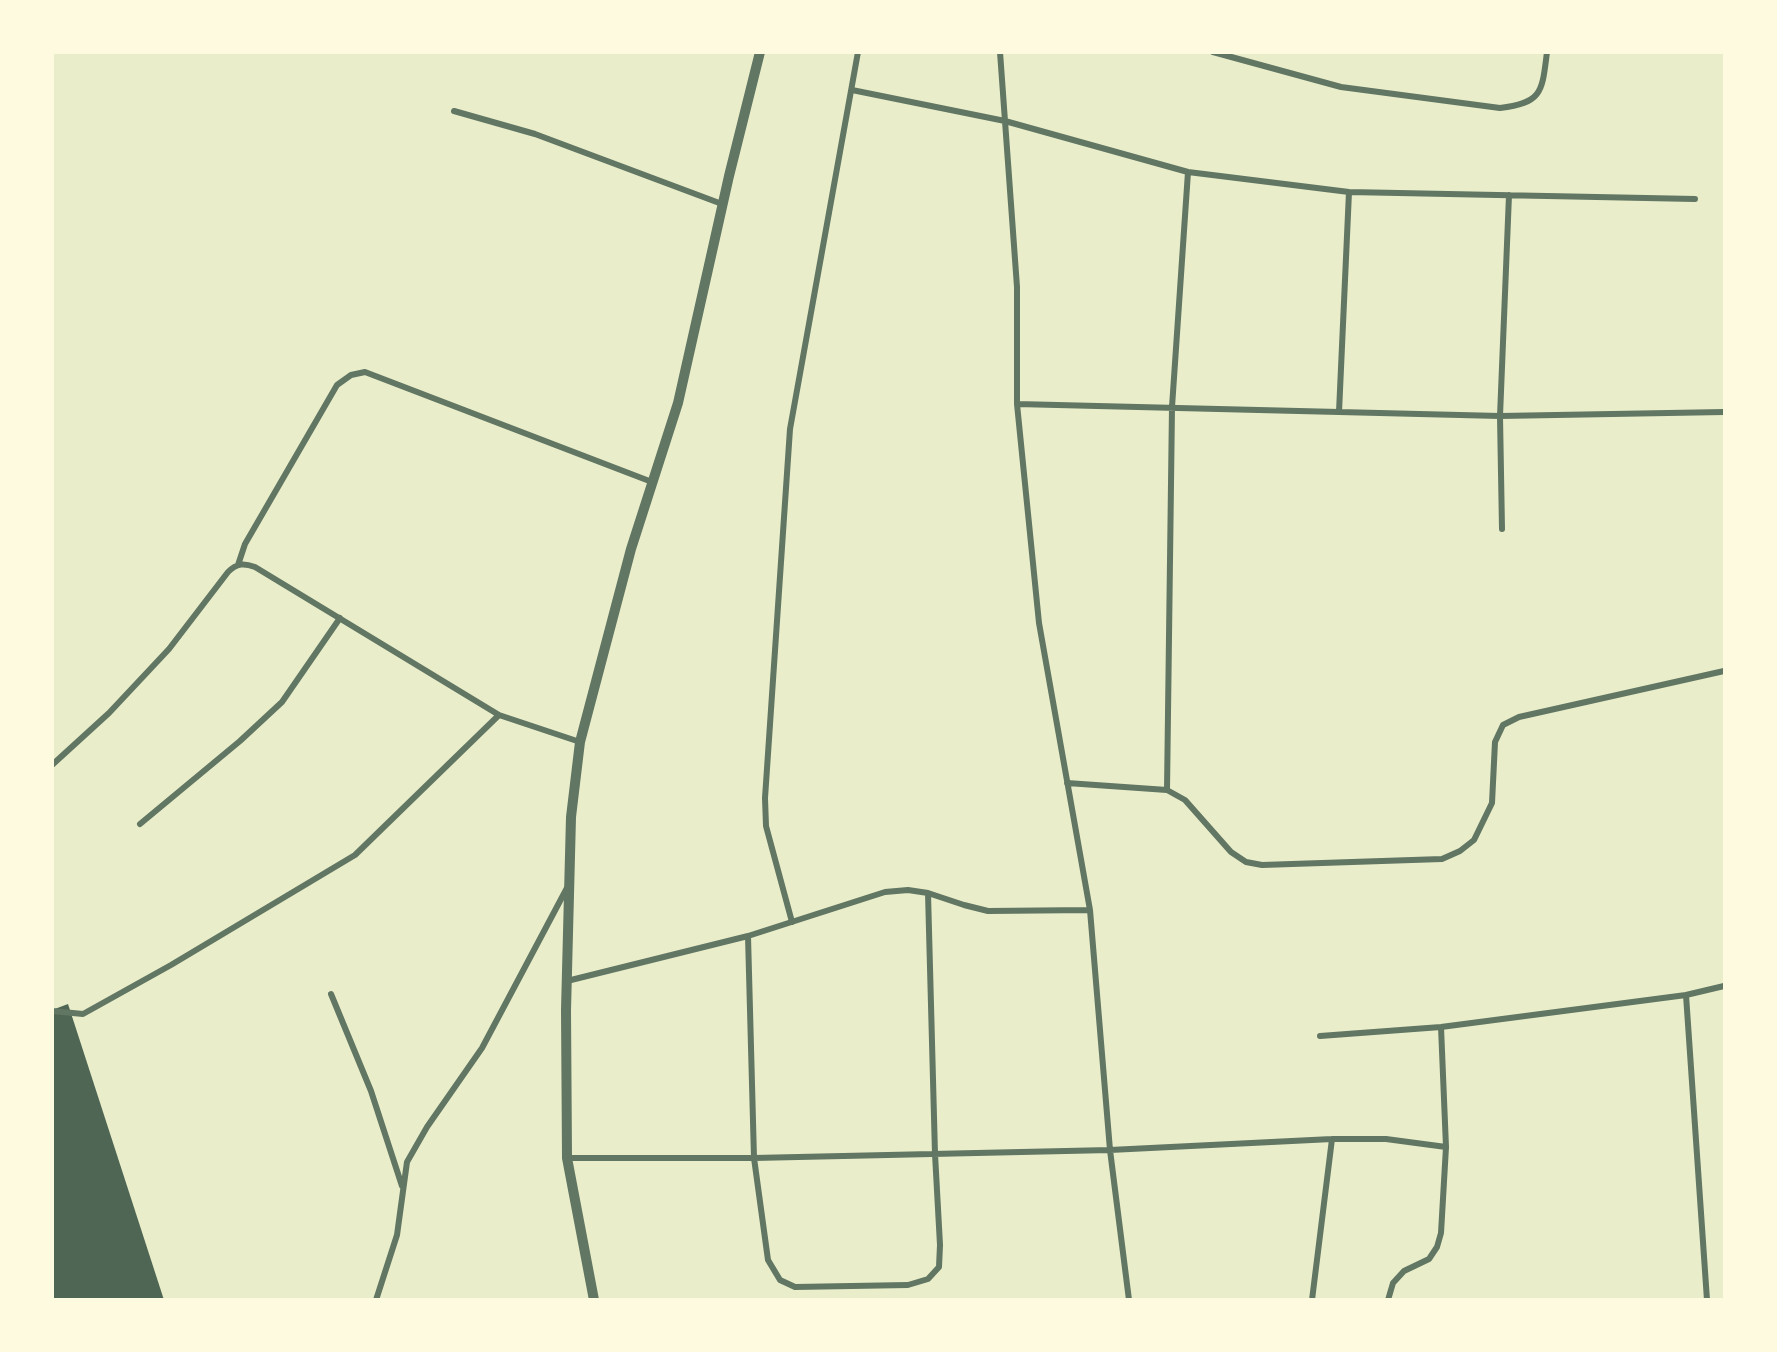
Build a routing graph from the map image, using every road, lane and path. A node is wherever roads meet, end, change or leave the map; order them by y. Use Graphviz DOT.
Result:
graph roads {
  1 [pos="760,52"];
  2 [pos="858,52"];
  3 [pos="1000,52"];
  4 [pos="1213,52"];
  5 [pos="1547,52"];
  6 [pos="852,90"];
  7 [pos="454,111"];
  8 [pos="1005,122"];
  9 [pos="1188,172"];
  10 [pos="1349,192"];
  11 [pos="1509,195"];
  12 [pos="1695,199"];
  13 [pos="722,204"];
  14 [pos="1017,404"];
  15 [pos="1172,407"];
  16 [pos="1339,412"];
  17 [pos="1725,412"];
  18 [pos="1500,416"];
  19 [pos="652,482"];
  20 [pos="1502,529"];
  21 [pos="238,565"];
  22 [pos="340,618"];
  23 [pos="1725,671"];
  24 [pos="499,715"];
  25 [pos="580,742"];
  26 [pos="52,765"];
  27 [pos="1067,783"];
  28 [pos="1167,790"];
  29 [pos="140,824"];
  30 [pos="570,882"];
  31 [pos="928,893"];
  32 [pos="1090,910"];
  33 [pos="792,922"];
  34 [pos="748,936"];
  35 [pos="567,981"];
  36 [pos="1725,986"];
  37 [pos="331,994"];
  38 [pos="1686,995"];
  39 [pos="52,1011"];
  40 [pos="1441,1027"];
  41 [pos="1320,1036"];
  42 [pos="1332,1139"];
  43 [pos="1446,1147"];
  44 [pos="1110,1150"];
  45 [pos="935,1154"];
  46 [pos="567,1158"];
  47 [pos="754,1158"];
  48 [pos="403,1190"];
  49 [pos="376,1299"];
  50 [pos="594,1299"];
  51 [pos="1129,1299"];
  52 [pos="1312,1299"];
  53 [pos="1388,1299"];
  54 [pos="1707,1299"];
  1 -- 13 [label="street"];
  2 -- 6 [label="street"];
  3 -- 8 [label="street"];
  4 -- 5 [label="street"];
  6 -- 8 [label="street"];
  6 -- 33 [label="street"];
  7 -- 13 [label="street"];
  8 -- 9 [label="street"];
  8 -- 14 [label="street"];
  9 -- 10 [label="street"];
  9 -- 15 [label="street"];
  10 -- 11 [label="street"];
  10 -- 16 [label="street"];
  11 -- 12 [label="street"];
  11 -- 18 [label="street"];
  13 -- 19 [label="street"];
  14 -- 15 [label="street"];
  14 -- 27 [label="street"];
  15 -- 16 [label="street"];
  15 -- 28 [label="street"];
  16 -- 18 [label="street"];
  17 -- 18 [label="street"];
  18 -- 20 [label="street"];
  19 -- 21 [label="street"];
  19 -- 25 [label="street"];
  21 -- 22 [label="street"];
  21 -- 26 [label="street"];
  22 -- 24 [label="street"];
  22 -- 29 [label="street"];
  23 -- 28 [label="street"];
  24 -- 25 [label="street"];
  24 -- 39 [label="street"];
  25 -- 30 [label="street"];
  27 -- 28 [label="street"];
  27 -- 32 [label="street"];
  30 -- 35 [label="street"];
  30 -- 48 [label="street"];
  31 -- 32 [label="street"];
  31 -- 33 [label="street"];
  31 -- 45 [label="street"];
  32 -- 44 [label="street"];
  33 -- 34 [label="street"];
  34 -- 35 [label="street"];
  34 -- 47 [label="street"];
  35 -- 46 [label="street"];
  36 -- 38 [label="street"];
  37 -- 48 [label="street"];
  38 -- 40 [label="street"];
  38 -- 54 [label="street"];
  40 -- 41 [label="street"];
  40 -- 43 [label="street"];
  42 -- 43 [label="street"];
  42 -- 44 [label="street"];
  42 -- 52 [label="street"];
  43 -- 53 [label="street"];
  44 -- 45 [label="street"];
  44 -- 51 [label="street"];
  45 -- 47 [label="street"];
  45 -- 47 [label="street"];
  46 -- 47 [label="street"];
  46 -- 50 [label="street"];
  48 -- 49 [label="street"];
}
